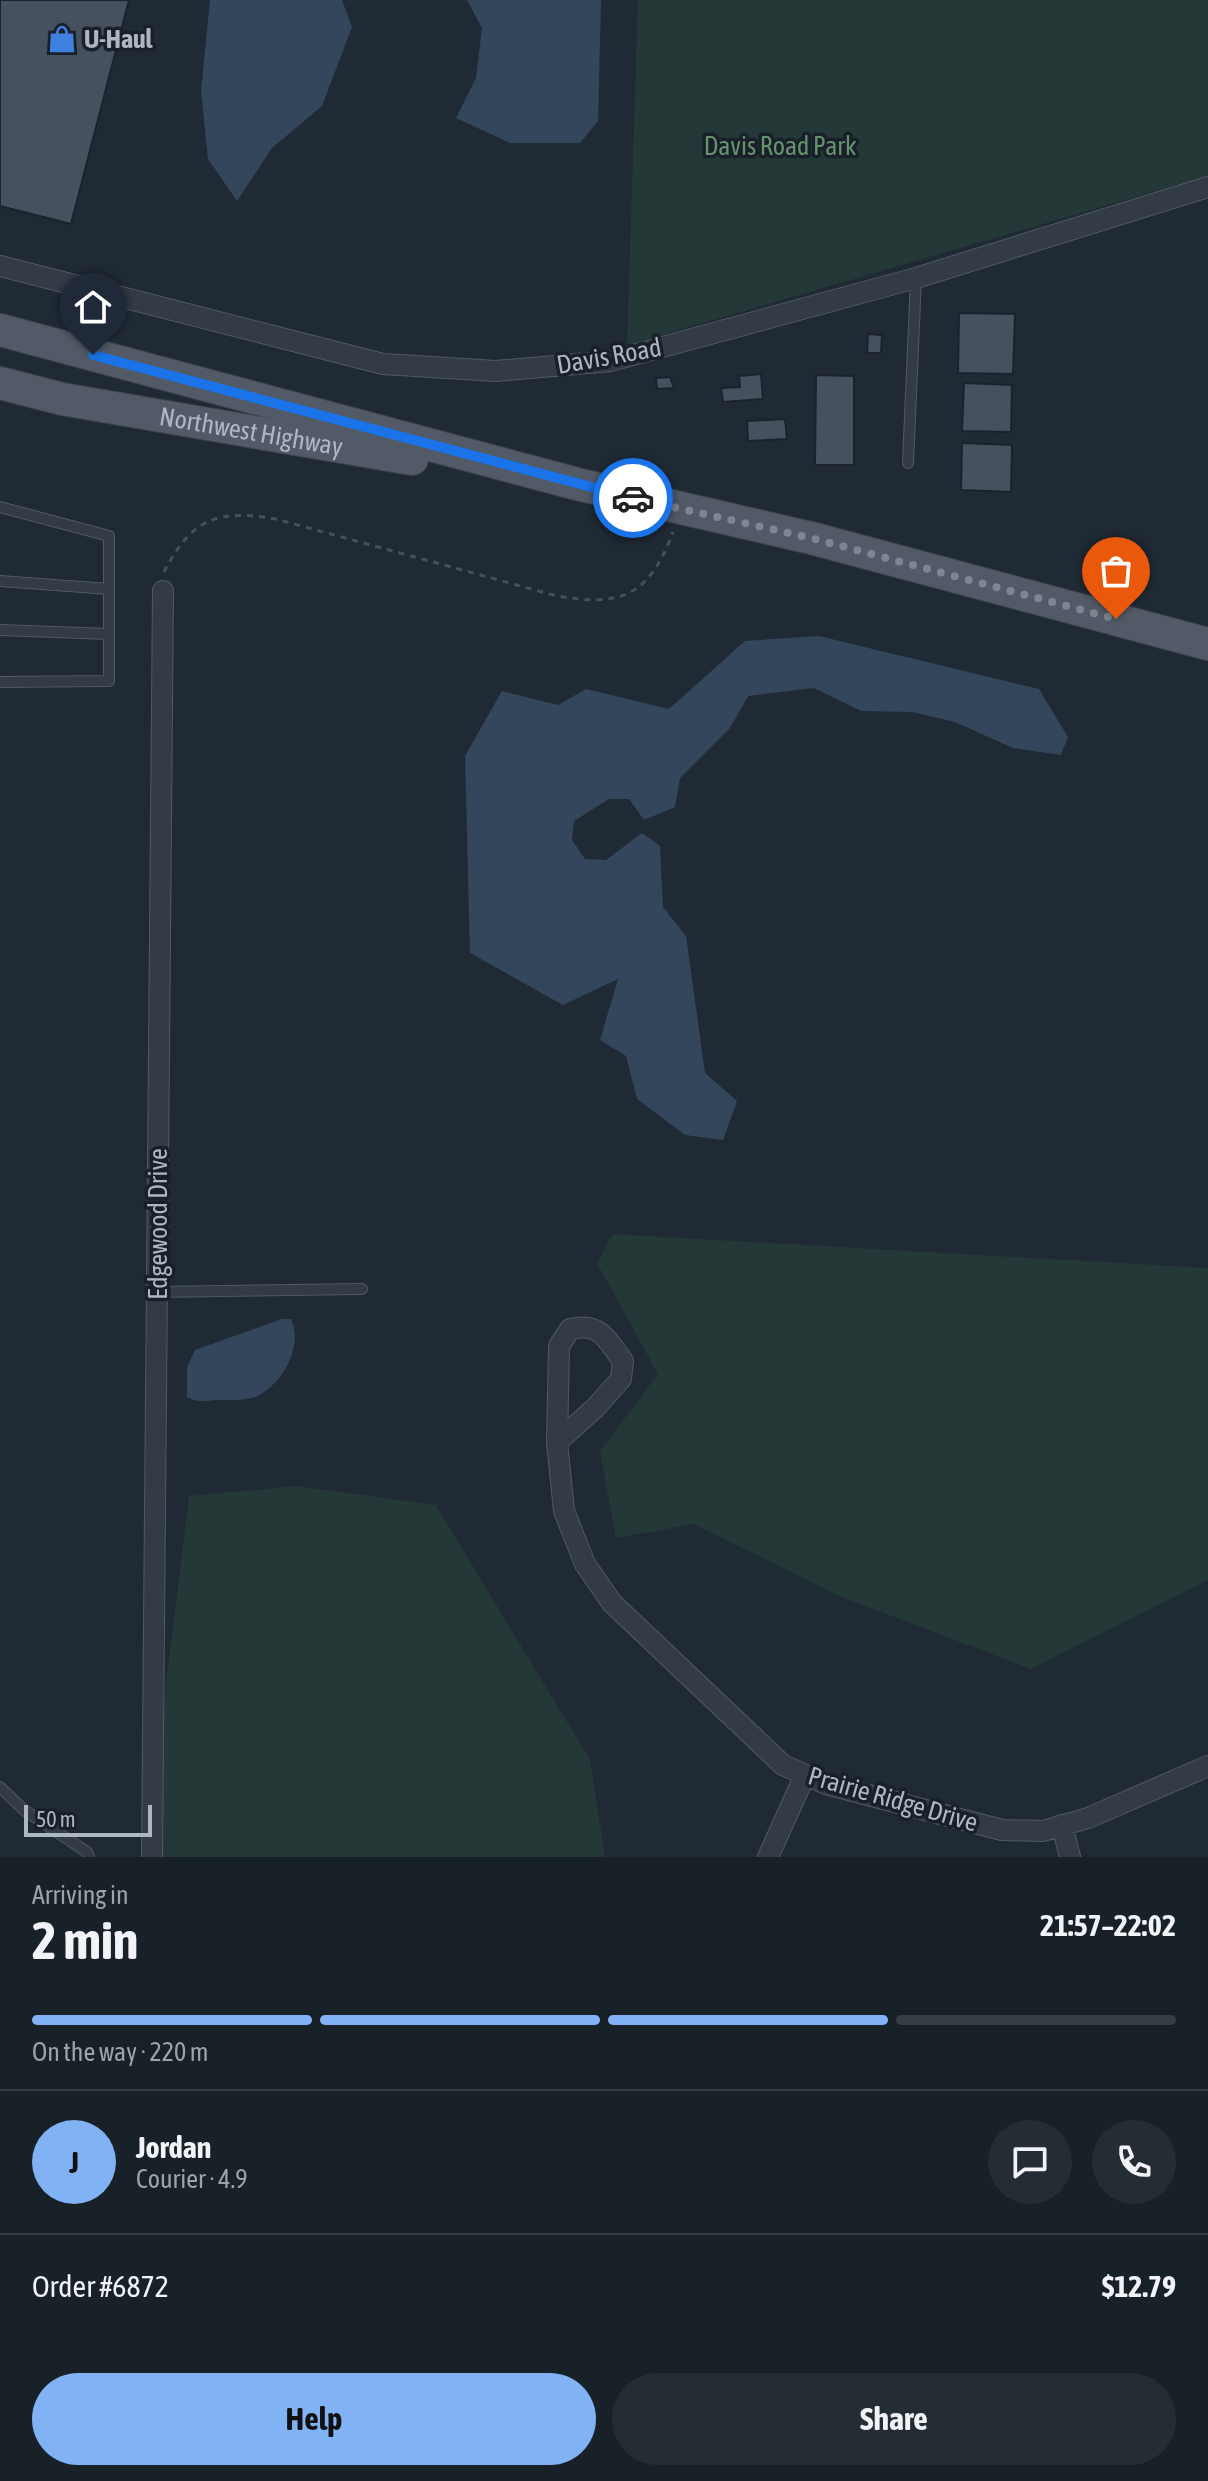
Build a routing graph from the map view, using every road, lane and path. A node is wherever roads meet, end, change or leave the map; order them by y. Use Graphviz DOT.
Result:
graph roads {
  1 [pos="1208,187"];
  2 [pos="0,266"];
  3 [pos="916,278"];
  4 [pos="0,330"];
  5 [pos="0,383"];
  6 [pos="908,463"];
  7 [pos="577,484"];
  8 [pos="0,507"];
  9 [pos="681,510"];
  10 [pos="0,581"];
  11 [pos="109,589"];
  12 [pos="163,591"];
  13 [pos="0,630"];
  14 [pos="109,634"];
  15 [pos="1208,644"];
  16 [pos="0,682"];
  17 [pos="362,1289"];
  18 [pos="157,1292"];
  19 [pos="557,1442"];
  20 [pos="1208,1766"];
  21 [pos="805,1775"];
  22 [pos="0,1787"];
  23 [pos="1062,1825"];
  24 [pos="89,1857"];
  25 [pos="152,1857"];
  26 [pos="768,1857"];
  27 [pos="1070,1857"];
  1 -- 3 [label="street, Davis Road"];
  2 -- 3 [label="street, Davis Road"];
  3 -- 6 [label="lane"];
  4 -- 7 [label="main road, Northwest Highway"];
  5 -- 7 [label="main road, Northwest Highway"];
  7 -- 9 [label="main road"];
  8 -- 11 [label="lane"];
  9 -- 12 [label="path"];
  9 -- 15 [label="main road"];
  10 -- 11 [label="lane"];
  11 -- 14 [label="lane"];
  12 -- 18 [label="street, Edgewood Drive"];
  13 -- 14 [label="lane"];
  14 -- 16 [label="lane"];
  17 -- 18 [label="lane"];
  18 -- 25 [label="street, Edgewood Drive"];
  19 -- 19 [label="street, Prairie Ridge Drive"];
  19 -- 21 [label="street, Prairie Ridge Drive"];
  20 -- 23 [label="street, Prairie Ridge Drive"];
  21 -- 23 [label="street, Prairie Ridge Drive"];
  21 -- 26 [label="street"];
  22 -- 24 [label="lane"];
  23 -- 27 [label="street"];
}
